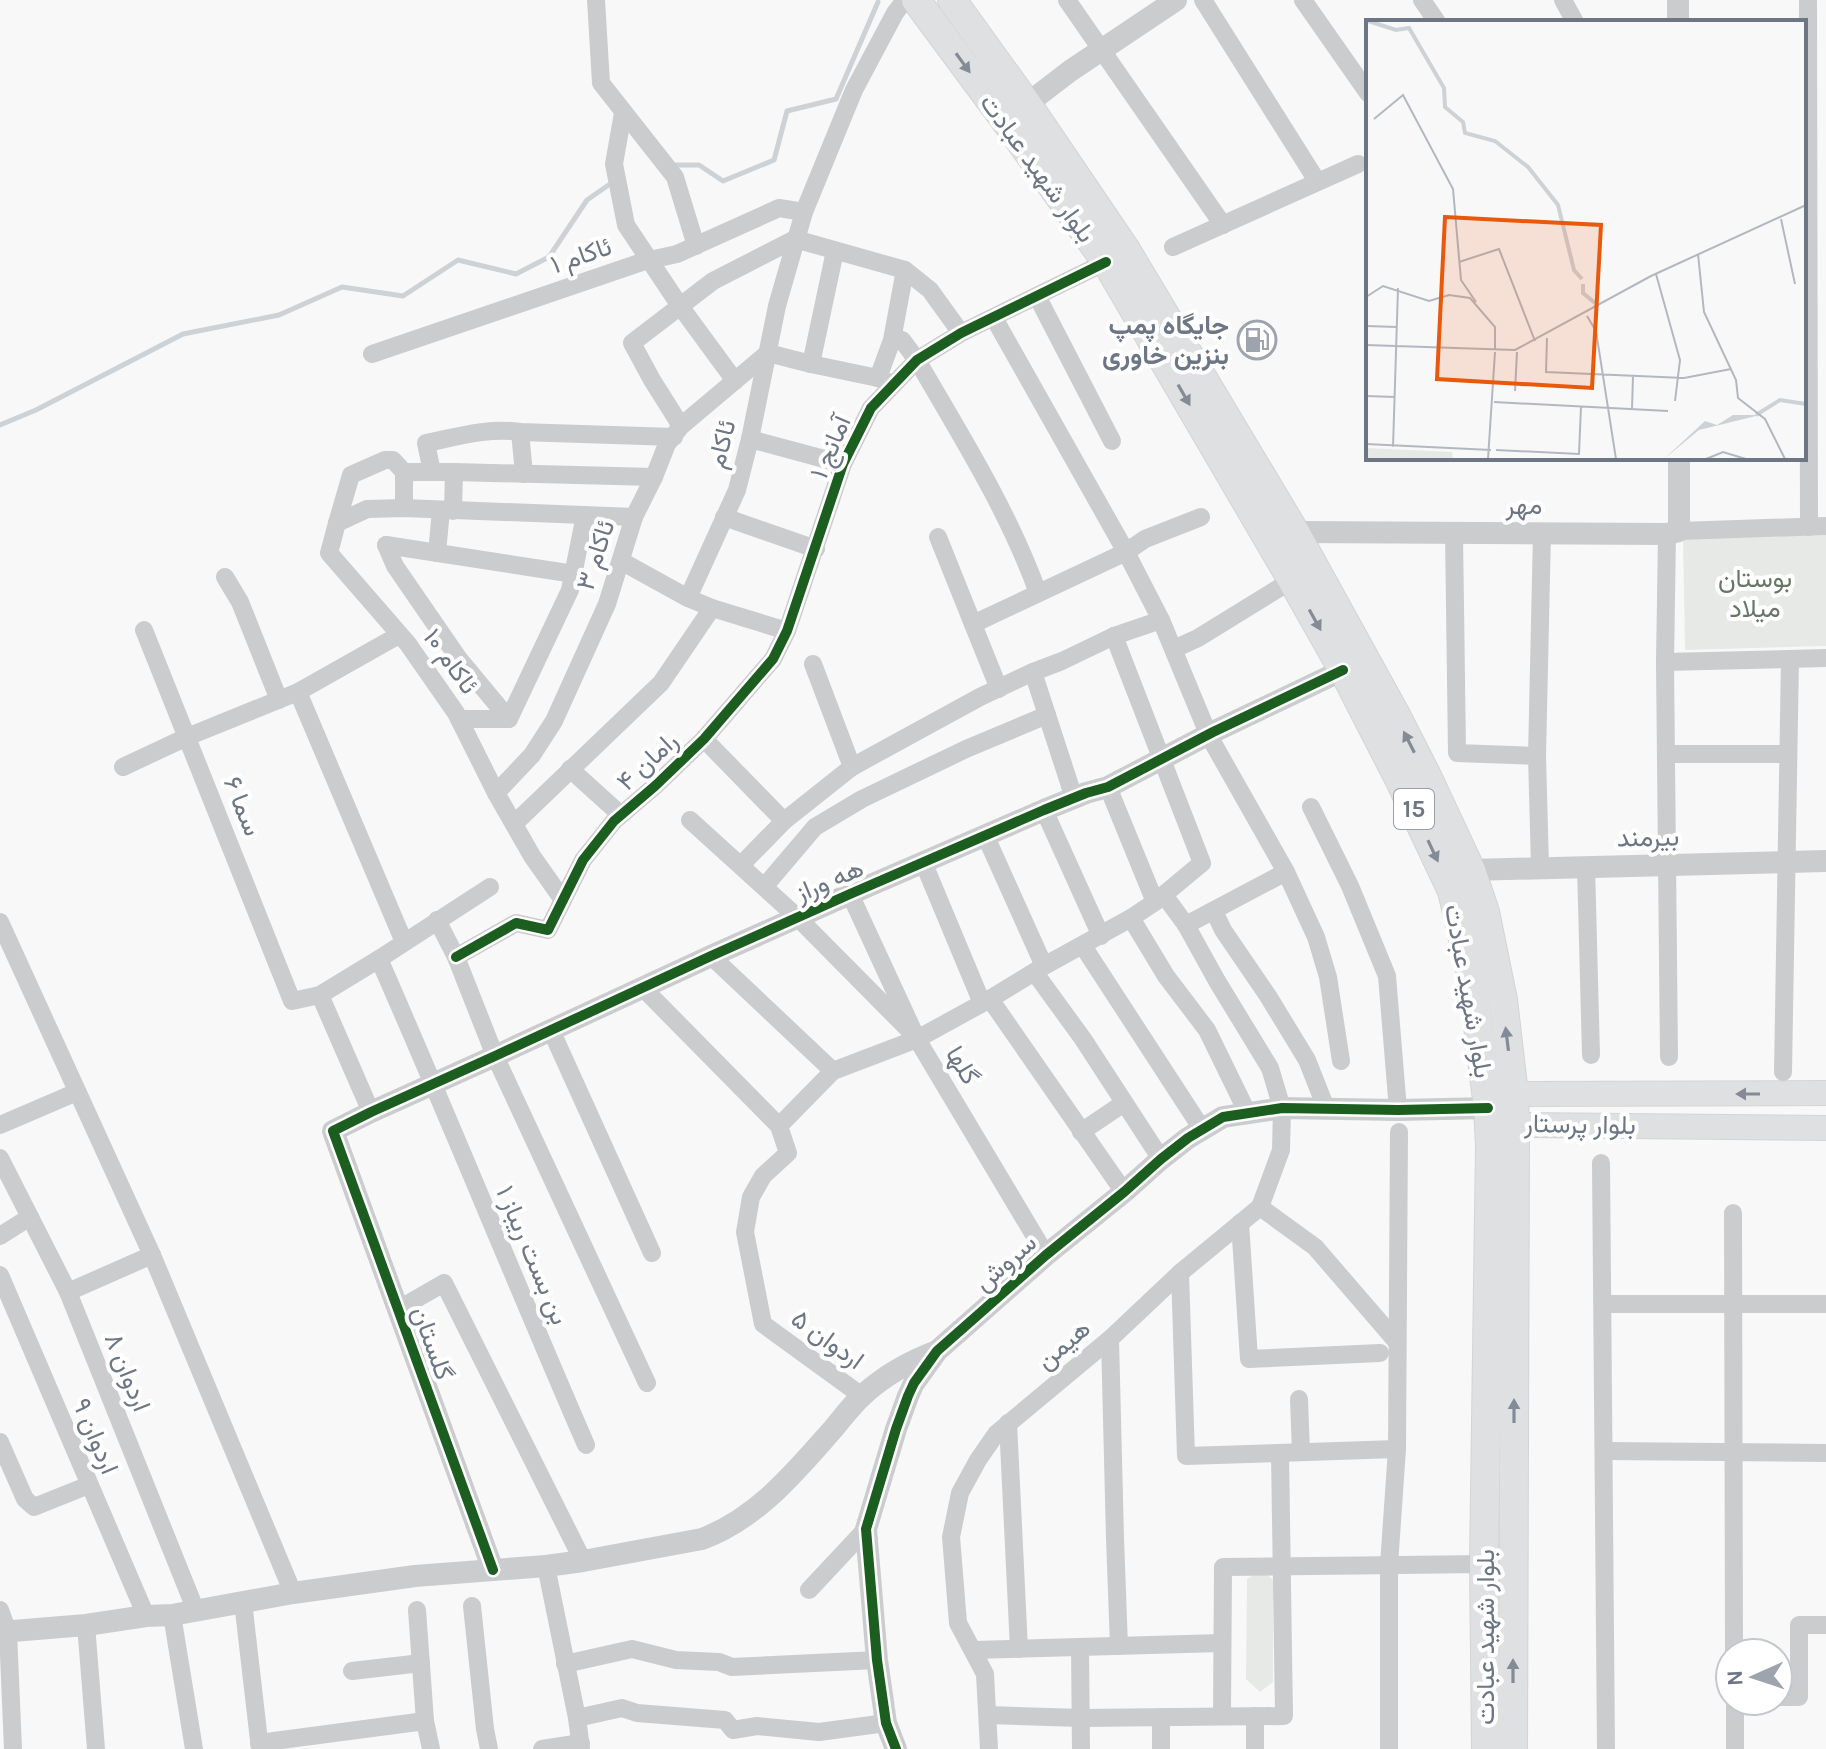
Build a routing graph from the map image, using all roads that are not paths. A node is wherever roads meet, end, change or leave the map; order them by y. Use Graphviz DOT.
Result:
graph roads {
  1 [pos="596,0"];
  2 [pos="905,0"];
  3 [pos="916,0"];
  4 [pos="952,0"];
  5 [pos="1067,0"];
  6 [pos="1203,0"];
  7 [pos="1303,0"];
  8 [pos="1422,0"];
  9 [pos="1563,0"];
  10 [pos="1808,0"];
  11 [pos="1167,3"];
  12 [pos="1436,20"];
  13 [pos="1574,20"];
  14 [pos="1102,51"];
  15 [pos="1366,90"];
  16 [pos="1027,104"];
  17 [pos="1817,110"];
  18 [pos="623,113"];
  19 [pos="1358,164"];
  20 [pos="1317,181"];
  21 [pos="804,212"];
  22 [pos="1223,225"];
  23 [pos="795,239"];
  24 [pos="696,246"];
  25 [pos="1173,247"];
  26 [pos="835,251"];
  27 [pos="648,260"];
  28 [pos="1106,262"];
  29 [pos="905,270"];
  30 [pos="1818,294"];
  31 [pos="1037,296"];
  32 [pos="680,306"];
  33 [pos="994,318"];
  34 [pos="1806,322"];
  35 [pos="961,333"];
  36 [pos="902,340"];
  37 [pos="768,353"];
  38 [pos="372,354"];
  39 [pos="1817,355"];
  40 [pos="917,360"];
  41 [pos="811,364"];
  42 [pos="735,381"];
  43 [pos="886,381"];
  44 [pos="678,431"];
  45 [pos="520,432"];
  46 [pos="750,439"];
  47 [pos="1112,441"];
  48 [pos="1679,460"];
  49 [pos="843,464"];
  50 [pos="404,472"];
  51 [pos="432,472"];
  52 [pos="454,472"];
  53 [pos="524,474"];
  54 [pos="654,477"];
  55 [pos="404,508"];
  56 [pos="447,510"];
  57 [pos="585,515"];
  58 [pos="634,517"];
  59 [pos="724,517"];
  60 [pos="1201,517"];
  61 [pos="337,523"];
  62 [pos="1817,527"];
  63 [pos="1295,532"];
  64 [pos="1454,532"];
  65 [pos="1673,532"];
  66 [pos="1542,533"];
  67 [pos="938,537"];
  68 [pos="816,549"];
  69 [pos="1126,552"];
  70 [pos="437,553"];
  71 [pos="621,561"];
  72 [pos="574,574"];
  73 [pos="225,577"];
  74 [pos="1292,580"];
  75 [pos="1038,593"];
  76 [pos="688,598"];
  77 [pos="712,608"];
  78 [pos="1161,620"];
  79 [pos="973,624"];
  80 [pos="144,630"];
  81 [pos="787,631"];
  82 [pos="399,635"];
  83 [pos="1114,636"];
  84 [pos="1174,649"];
  85 [pos="1826,658"];
  86 [pos="1790,659"];
  87 [pos="1665,662"];
  88 [pos="813,664"];
  89 [pos="1343,670"];
  90 [pos="1033,672"];
  91 [pos="999,689"];
  92 [pos="298,692"];
  93 [pos="279,700"];
  94 [pos="1047,715"];
  95 [pos="459,719"];
  96 [pos="509,719"];
  97 [pos="1209,736"];
  98 [pos="187,737"];
  99 [pos="704,739"];
  100 [pos="1666,754"];
  101 [pos="1788,754"];
  102 [pos="1537,756"];
  103 [pos="1163,757"];
  104 [pos="123,767"];
  105 [pos="852,767"];
  106 [pos="570,769"];
  107 [pos="1108,787"];
  108 [pos="496,793"];
  109 [pos="1074,798"];
  110 [pos="1311,807"];
  111 [pos="1044,810"];
  112 [pos="621,815"];
  113 [pos="690,820"];
  114 [pos="784,821"];
  115 [pos="514,824"];
  116 [pos="986,837"];
  117 [pos="1826,861"];
  118 [pos="1786,862"];
  119 [pos="924,864"];
  120 [pos="741,865"];
  121 [pos="1668,865"];
  122 [pos="1586,866"];
  123 [pos="1540,867"];
  124 [pos="1471,870"];
  125 [pos="1286,872"];
  126 [pos="490,887"];
  127 [pos="764,887"];
  128 [pos="850,894"];
  129 [pos="1160,898"];
  130 [pos="563,900"];
  131 [pos="1214,911"];
  132 [pos="797,917"];
  133 [pos="1131,918"];
  134 [pos="437,920"];
  135 [pos="0,922"];
  136 [pos="1186,925"];
  137 [pos="1101,936"];
  138 [pos="404,942"];
  139 [pos="1083,946"];
  140 [pos="711,956"];
  141 [pos="456,957"];
  142 [pos="379,959"];
  143 [pos="1040,969"];
  144 [pos="643,988"];
  145 [pos="320,995"];
  146 [pos="986,1001"];
  147 [pos="551,1030"];
  148 [pos="917,1039"];
  149 [pos="1591,1055"];
  150 [pos="495,1056"];
  151 [pos="1669,1057"];
  152 [pos="1341,1061"];
  153 [pos="833,1071"];
  154 [pos="1783,1072"];
  155 [pos="434,1083"];
  156 [pos="77,1092"];
  157 [pos="1826,1093"];
  158 [pos="1514,1094"];
  159 [pos="1124,1103"];
  160 [pos="1282,1108"];
  161 [pos="1326,1108"];
  162 [pos="1488,1108"];
  163 [pos="1398,1110"];
  164 [pos="371,1112"];
  165 [pos="1247,1112"];
  166 [pos="0,1125"];
  167 [pos="1515,1125"];
  168 [pos="779,1126"];
  169 [pos="1826,1128"];
  170 [pos="1202,1129"];
  171 [pos="333,1131"];
  172 [pos="1081,1132"];
  173 [pos="1399,1132"];
  174 [pos="0,1158"];
  175 [pos="1161,1159"];
  176 [pos="1601,1163"];
  177 [pos="1124,1192"];
  178 [pos="1260,1207"];
  179 [pos="1733,1213"];
  180 [pos="30,1217"];
  181 [pos="1240,1223"];
  182 [pos="0,1236"];
  183 [pos="652,1253"];
  184 [pos="152,1255"];
  185 [pos="1046,1255"];
  186 [pos="1180,1273"];
  187 [pos="0,1275"];
  188 [pos="68,1292"];
  189 [pos="1603,1304"];
  190 [pos="1733,1304"];
  191 [pos="1826,1304"];
  192 [pos="397,1310"];
  193 [pos="1110,1339"];
  194 [pos="1397,1342"];
  195 [pos="937,1351"];
  196 [pos="1380,1353"];
  197 [pos="647,1383"];
  198 [pos="862,1396"];
  199 [pos="1299,1399"];
  200 [pos="1008,1423"];
  201 [pos="586,1445"];
  202 [pos="1,1447"];
  203 [pos="1397,1449"];
  204 [pos="1604,1451"];
  205 [pos="1301,1452"];
  206 [pos="1734,1452"];
  207 [pos="1280,1453"];
  208 [pos="1826,1453"];
  209 [pos="89,1485"];
  210 [pos="866,1529"];
  211 [pos="583,1561"];
  212 [pos="1484,1564"];
  213 [pos="1389,1565"];
  214 [pos="546,1566"];
  215 [pos="1282,1566"];
  216 [pos="493,1570"];
  217 [pos="809,1590"];
  218 [pos="293,1593"];
  219 [pos="243,1602"];
  220 [pos="472,1606"];
  221 [pos="0,1610"];
  222 [pos="417,1610"];
  223 [pos="196,1611"];
  224 [pos="172,1615"];
  225 [pos="146,1616"];
  226 [pos="86,1625"];
  227 [pos="1826,1625"];
  228 [pos="4,1632"];
  229 [pos="1734,1637"];
  230 [pos="1222,1643"];
  231 [pos="1119,1646"];
  232 [pos="1080,1647"];
  233 [pos="1019,1649"];
  234 [pos="974,1650"];
  235 [pos="877,1660"];
  236 [pos="421,1663"];
  237 [pos="565,1664"];
  238 [pos="352,1671"];
  239 [pos="1794,1697"];
  240 [pos="988,1715"];
  241 [pos="1222,1716"];
  242 [pos="1255,1716"];
  243 [pos="1161,1717"];
  244 [pos="1735,1717"];
  245 [pos="577,1718"];
  246 [pos="1081,1718"];
  247 [pos="425,1721"];
  248 [pos="886,1723"];
  249 [pos="307,1742"];
  250 [pos="260,1746"];
  251 [pos="581,1746"];
  252 [pos="13,1749"];
  253 [pos="96,1749"];
  254 [pos="194,1749"];
  255 [pos="431,1749"];
  256 [pos="489,1749"];
  257 [pos="542,1749"];
  258 [pos="896,1749"];
  259 [pos="989,1749"];
  260 [pos="1081,1749"];
  261 [pos="1161,1749"];
  262 [pos="1255,1749"];
  263 [pos="1389,1749"];
  264 [pos="1486,1749"];
  265 [pos="1513,1749"];
  266 [pos="1606,1749"];
  267 [pos="1735,1749"];
  1 -- 18 [label="street"];
  2 -- 21 [label="street, ئاکام"];
  3 -- 28 [label="main road, بلوار شهید عبادت / 15, one-way"];
  4 -- 16 [label="main road, بلوار شهید عبادت / 15"];
  5 -- 14 [label="street"];
  6 -- 20 [label="street"];
  7 -- 15 [label="street"];
  8 -- 12 [label="street"];
  9 -- 13 [label="street"];
  10 -- 17 [label="street"];
  11 -- 14 [label="street"];
  14 -- 16 [label="street"];
  14 -- 22 [label="street"];
  16 -- 63 [label="main road, بلوار شهید عبادت / 15"];
  17 -- 30 [label="street"];
  18 -- 24 [label="street"];
  18 -- 27 [label="street"];
  19 -- 20 [label="street"];
  20 -- 22 [label="street"];
  21 -- 23 [label="street, ئاکام"];
  21 -- 24 [label="street, ئاکام ۱"];
  22 -- 25 [label="street"];
  23 -- 26 [label="street"];
  23 -- 32 [label="street"];
  23 -- 37 [label="street, ئاکام"];
  24 -- 27 [label="street, ئاکام ۱"];
  26 -- 29 [label="street"];
  26 -- 41 [label="street"];
  27 -- 32 [label="street"];
  27 -- 38 [label="street, ئاکام ۱"];
  28 -- 31 [label="street, آمانج ۱"];
  28 -- 74 [label="main road, بلوار شهید عبادت / 15, one-way"];
  29 -- 35 [label="street"];
  29 -- 43 [label="street"];
  30 -- 34 [label="street"];
  31 -- 33 [label="street, آمانج ۱"];
  31 -- 47 [label="street"];
  32 -- 42 [label="street"];
  32 -- 44 [label="street"];
  33 -- 35 [label="street, آمانج ۱"];
  33 -- 69 [label="street"];
  34 -- 39 [label="street"];
  35 -- 40 [label="street, آمانج ۱"];
  36 -- 40 [label="street"];
  37 -- 41 [label="street"];
  37 -- 42 [label="street, ئاکام ۳"];
  37 -- 46 [label="street, ئاکام"];
  39 -- 62 [label="street"];
  40 -- 43 [label="street, آمانج ۱"];
  40 -- 75 [label="street"];
  41 -- 43 [label="street"];
  42 -- 44 [label="street, ئاکام ۳"];
  43 -- 49 [label="street, آمانج ۱"];
  44 -- 45 [label="street"];
  44 -- 54 [label="street, ئاکام ۳"];
  45 -- 51 [label="street"];
  45 -- 53 [label="street"];
  46 -- 49 [label="street"];
  46 -- 59 [label="street, ئاکام"];
  48 -- 65 [label="street"];
  49 -- 68 [label="street, آمانج ۱"];
  50 -- 51 [label="street"];
  50 -- 55 [label="street"];
  50 -- 61 [label="street"];
  51 -- 52 [label="street"];
  52 -- 53 [label="street"];
  52 -- 56 [label="street"];
  53 -- 54 [label="street"];
  54 -- 58 [label="street, ئاکام ۳"];
  55 -- 56 [label="street"];
  55 -- 61 [label="street"];
  56 -- 57 [label="street"];
  56 -- 70 [label="street"];
  57 -- 58 [label="street"];
  57 -- 72 [label="street"];
  58 -- 71 [label="street, ئاکام ۳"];
  59 -- 68 [label="street"];
  59 -- 76 [label="street, ئاکام"];
  60 -- 69 [label="street"];
  61 -- 82 [label="street, ئاکام ۱۰"];
  62 -- 65 [label="street"];
  63 -- 64 [label="street, مهر"];
  124 -- 63 [label="main road, بلوار شهید عبادت / 15, one-way"];
  64 -- 66 [label="street, مهر"];
  64 -- 102 [label="street"];
  65 -- 66 [label="street, مهر"];
  65 -- 87 [label="street"];
  66 -- 102 [label="street"];
  67 -- 79 [label="street"];
  68 -- 81 [label="street, آمانج ۱"];
  69 -- 75 [label="street"];
  69 -- 78 [label="street"];
  70 -- 72 [label="street"];
  70 -- 96 [label="street"];
  71 -- 76 [label="street"];
  71 -- 108 [label="street, ئاکام ۳"];
  72 -- 96 [label="street"];
  73 -- 93 [label="street"];
  74 -- 84 [label="street"];
  74 -- 89 [label="main road, بلوار شهید عبادت / 15, one-way"];
  75 -- 79 [label="street"];
  76 -- 77 [label="street"];
  77 -- 81 [label="street"];
  77 -- 106 [label="street"];
  78 -- 83 [label="street"];
  78 -- 84 [label="street"];
  79 -- 91 [label="street"];
  80 -- 98 [label="street, سما ۶"];
  81 -- 99 [label="street, رامان ۴"];
  82 -- 92 [label="street"];
  82 -- 95 [label="street, ئاکام ۱۰"];
  83 -- 90 [label="street"];
  83 -- 103 [label="street"];
  84 -- 97 [label="street"];
  85 -- 86 [label="street"];
  86 -- 87 [label="street"];
  86 -- 101 [label="street"];
  87 -- 100 [label="street"];
  88 -- 105 [label="street"];
  89 -- 97 [label="street, هه وراز"];
  89 -- 162 [label="main road, بلوار شهید عبادت / 15, one-way"];
  90 -- 91 [label="street"];
  90 -- 94 [label="street"];
  91 -- 105 [label="street"];
  92 -- 93 [label="street"];
  92 -- 138 [label="street"];
  93 -- 98 [label="street"];
  94 -- 109 [label="street"];
  94 -- 127 [label="street"];
  95 -- 96 [label="street"];
  95 -- 108 [label="street, ئاکام ۱۰"];
  97 -- 103 [label="street, هه وراز"];
  97 -- 125 [label="street"];
  98 -- 104 [label="street"];
  98 -- 145 [label="street, سما ۶"];
  99 -- 112 [label="street, رامان ۴"];
  99 -- 114 [label="street"];
  100 -- 101 [label="street"];
  100 -- 121 [label="street"];
  101 -- 118 [label="street"];
  102 -- 123 [label="street"];
  103 -- 107 [label="street, هه وراز"];
  103 -- 129 [label="street"];
  105 -- 114 [label="street"];
  106 -- 112 [label="street"];
  106 -- 115 [label="street"];
  107 -- 109 [label="street, هه وراز"];
  107 -- 129 [label="street"];
  108 -- 115 [label="street, ئاکام ۱۰"];
  109 -- 111 [label="street, هه وراز"];
  110 -- 163 [label="street"];
  111 -- 116 [label="street, هه وراز"];
  111 -- 137 [label="street"];
  112 -- 130 [label="street, رامان ۴"];
  113 -- 120 [label="street"];
  114 -- 120 [label="street"];
  115 -- 130 [label="street, ئاکام ۱۰"];
  116 -- 119 [label="street, هه وراز"];
  116 -- 143 [label="street"];
  117 -- 118 [label="street, بیرمند"];
  118 -- 121 [label="street, بیرمند"];
  118 -- 154 [label="street"];
  119 -- 128 [label="street, هه وراز"];
  119 -- 146 [label="street"];
  120 -- 127 [label="street"];
  121 -- 122 [label="street, بیرمند"];
  121 -- 151 [label="street"];
  122 -- 123 [label="street, بیرمند"];
  122 -- 149 [label="street"];
  123 -- 124 [label="street, بیرمند"];
  158 -- 124 [label="main road, بلوار شهید عبادت / 15, one-way"];
  125 -- 131 [label="street"];
  125 -- 152 [label="street"];
  126 -- 134 [label="street"];
  127 -- 132 [label="street"];
  128 -- 132 [label="street, هه وراز"];
  128 -- 148 [label="street, گلها"];
  129 -- 133 [label="street"];
  129 -- 136 [label="street"];
  130 -- 141 [label="street, رامان ۴"];
  131 -- 136 [label="street"];
  131 -- 161 [label="street"];
  132 -- 140 [label="street, هه وراز"];
  132 -- 148 [label="street"];
  133 -- 137 [label="street"];
  133 -- 165 [label="street"];
  134 -- 138 [label="street"];
  134 -- 141 [label="street"];
  135 -- 156 [label="street"];
  136 -- 160 [label="street"];
  137 -- 139 [label="street"];
  138 -- 142 [label="street"];
  139 -- 143 [label="street"];
  139 -- 170 [label="street"];
  140 -- 144 [label="street, هه وراز"];
  140 -- 153 [label="street"];
  141 -- 150 [label="street"];
  142 -- 145 [label="street"];
  142 -- 155 [label="street, بن بست ریباز ۱"];
  143 -- 146 [label="street"];
  143 -- 159 [label="street"];
  144 -- 147 [label="street, هه وراز"];
  144 -- 168 [label="street"];
  145 -- 164 [label="street"];
  146 -- 148 [label="street"];
  146 -- 172 [label="street"];
  147 -- 150 [label="street, هه وراز"];
  147 -- 183 [label="street"];
  148 -- 153 [label="street"];
  148 -- 185 [label="street, گلها"];
  150 -- 155 [label="street, هه وراز"];
  150 -- 197 [label="street"];
  153 -- 168 [label="street"];
  155 -- 164 [label="street, هه وراز"];
  155 -- 201 [label="street, بن بست ریباز ۱"];
  156 -- 166 [label="street"];
  156 -- 184 [label="street"];
  157 -- 158 [label="main road, بلوار پرستار, one-way"];
  158 -- 162 [label="main road, بلوار پرستار"];
  158 -- 167 [label="main road, بلوار شهید عبادت / 15"];
  159 -- 172 [label="street"];
  159 -- 175 [label="street"];
  160 -- 161 [label="street, سروش"];
  160 -- 165 [label="street, سروش"];
  160 -- 178 [label="street"];
  161 -- 163 [label="street, سروش"];
  162 -- 163 [label="street, سروش"];
  162 -- 167 [label="main road, بلوار پرستار"];
  162 -- 212 [label="main road, بلوار شهید عبادت / 15"];
  164 -- 171 [label="street, هه وراز"];
  165 -- 170 [label="street, سروش"];
  167 -- 169 [label="main road, بلوار پرستار"];
  265 -- 167 [label="main road, بلوار شهید عبادت / 15, one-way"];
  168 -- 198 [label="street, اردوان ۵"];
  170 -- 175 [label="street, سروش"];
  171 -- 192 [label="street, گلستان"];
  172 -- 177 [label="street"];
  173 -- 194 [label="street"];
  174 -- 180 [label="street, اردوان ۸"];
  175 -- 177 [label="street, سروش"];
  176 -- 189 [label="street"];
  177 -- 185 [label="street, سروش"];
  178 -- 181 [label="street, هیمن"];
  178 -- 194 [label="street"];
  179 -- 190 [label="street"];
  180 -- 182 [label="street"];
  180 -- 188 [label="street, اردوان ۸"];
  181 -- 186 [label="street, هیمن"];
  181 -- 196 [label="street"];
  184 -- 188 [label="street"];
  184 -- 218 [label="street"];
  185 -- 195 [label="street, سروش"];
  186 -- 193 [label="street, هیمن"];
  186 -- 207 [label="street"];
  187 -- 209 [label="street, اردوان ۹"];
  188 -- 223 [label="street, اردوان ۸"];
  189 -- 190 [label="street"];
  189 -- 204 [label="street"];
  190 -- 191 [label="street"];
  190 -- 206 [label="street"];
  192 -- 211 [label="street"];
  192 -- 216 [label="street, گلستان"];
  193 -- 200 [label="street, هیمن"];
  193 -- 231 [label="street"];
  194 -- 203 [label="street"];
  195 -- 198 [label="street"];
  195 -- 210 [label="street, سروش"];
  198 -- 211 [label="street"];
  199 -- 205 [label="street"];
  200 -- 233 [label="street"];
  200 -- 234 [label="street, هیمن"];
  202 -- 209 [label="street"];
  203 -- 205 [label="street"];
  203 -- 213 [label="street"];
  204 -- 206 [label="street"];
  204 -- 266 [label="street"];
  205 -- 207 [label="street"];
  206 -- 208 [label="street"];
  206 -- 229 [label="street"];
  207 -- 215 [label="street"];
  209 -- 225 [label="street, اردوان ۹"];
  210 -- 217 [label="street"];
  210 -- 235 [label="street, سروش"];
  211 -- 214 [label="street"];
  212 -- 213 [label="street"];
  212 -- 264 [label="main road, بلوار شهید عبادت / 15"];
  213 -- 215 [label="street"];
  213 -- 263 [label="street"];
  214 -- 216 [label="street"];
  214 -- 237 [label="street"];
  215 -- 230 [label="street"];
  215 -- 242 [label="street"];
  216 -- 218 [label="street"];
  218 -- 219 [label="street"];
  219 -- 223 [label="street"];
  219 -- 250 [label="street"];
  220 -- 256 [label="street"];
  221 -- 228 [label="street"];
  222 -- 236 [label="street"];
  223 -- 224 [label="street"];
  224 -- 225 [label="street"];
  224 -- 254 [label="street"];
  225 -- 226 [label="street"];
  226 -- 228 [label="street"];
  226 -- 253 [label="street"];
  227 -- 239 [label="street"];
  228 -- 252 [label="street"];
  230 -- 231 [label="street"];
  230 -- 241 [label="street"];
  231 -- 232 [label="street"];
  232 -- 233 [label="street"];
  232 -- 246 [label="street"];
  233 -- 234 [label="street"];
  234 -- 240 [label="street, هیمن"];
  235 -- 237 [label="street"];
  235 -- 248 [label="street, سروش"];
  236 -- 238 [label="street"];
  236 -- 247 [label="street"];
  237 -- 245 [label="street"];
  240 -- 246 [label="street"];
  240 -- 259 [label="street, هیمن"];
  241 -- 242 [label="street"];
  241 -- 243 [label="street"];
  242 -- 262 [label="street"];
  243 -- 246 [label="street"];
  243 -- 261 [label="street"];
  244 -- 267 [label="street"];
  245 -- 248 [label="street"];
  245 -- 251 [label="street"];
  246 -- 260 [label="street"];
  247 -- 249 [label="street"];
  247 -- 255 [label="street"];
  248 -- 258 [label="street, سروش"];
  249 -- 250 [label="street"];
  251 -- 257 [label="street"];
}
